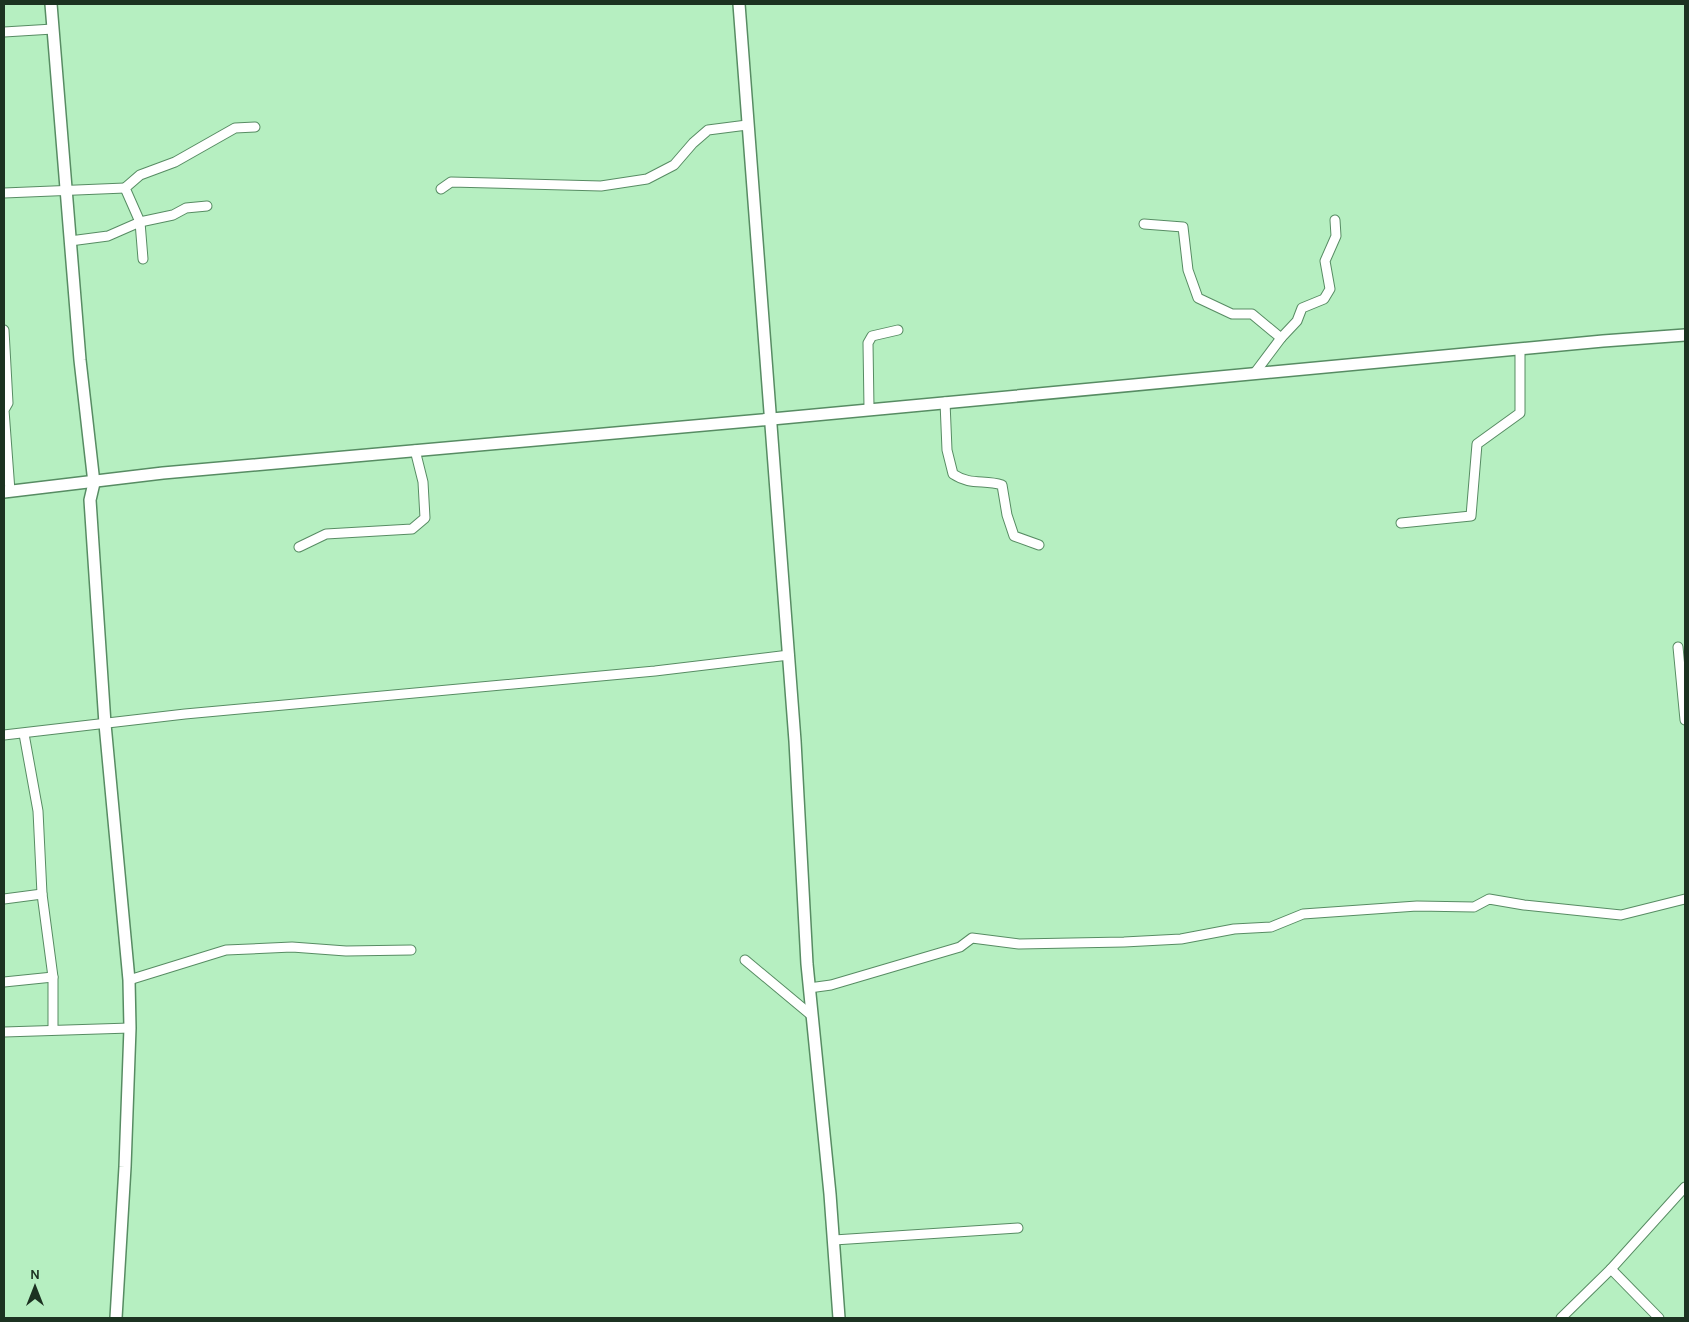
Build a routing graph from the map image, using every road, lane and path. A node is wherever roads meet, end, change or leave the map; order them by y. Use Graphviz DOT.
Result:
graph roads {
  1 [pos="51,4"];
  2 [pos="739,4"];
  3 [pos="53,29"];
  4 [pos="4,32"];
  5 [pos="747,125"];
  6 [pos="255,127"];
  7 [pos="125,188"];
  8 [pos="441,189"];
  9 [pos="65,192"];
  10 [pos="4,193"];
  11 [pos="207,206"];
  12 [pos="1335,220"];
  13 [pos="140,222"];
  14 [pos="1144,224"];
  15 [pos="70,242"];
  16 [pos="143,259"];
  17 [pos="4,330"];
  18 [pos="898,330"];
  19 [pos="1685,335"];
  20 [pos="1281,338"];
  21 [pos="4,340"];
  22 [pos="1520,349"];
  23 [pos="1254,374"];
  24 [pos="945,402"];
  25 [pos="869,408"];
  26 [pos="4,410"];
  27 [pos="772,419"];
  28 [pos="415,450"];
  29 [pos="94,482"];
  30 [pos="7,491"];
  31 [pos="1401,523"];
  32 [pos="1039,545"];
  33 [pos="299,546"];
  34 [pos="1678,647"];
  35 [pos="789,656"];
  36 [pos="1685,720"];
  37 [pos="105,724"];
  38 [pos="24,734"];
  39 [pos="4,735"];
  40 [pos="42,894"];
  41 [pos="4,899"];
  42 [pos="1685,900"];
  43 [pos="412,950"];
  44 [pos="745,960"];
  45 [pos="52,977"];
  46 [pos="129,980"];
  47 [pos="4,982"];
  48 [pos="810,988"];
  49 [pos="811,1015"];
  50 [pos="130,1028"];
  51 [pos="53,1029"];
  52 [pos="4,1032"];
  53 [pos="1685,1187"];
  54 [pos="1018,1228"];
  55 [pos="834,1240"];
  56 [pos="1611,1269"];
  57 [pos="116,1318"];
  58 [pos="839,1318"];
  59 [pos="1561,1318"];
  60 [pos="1659,1318"];
  1 -- 3 [label="street"];
  2 -- 5 [label="street"];
  3 -- 4 [label="street"];
  3 -- 9 [label="street"];
  5 -- 8 [label="street"];
  5 -- 27 [label="street"];
  6 -- 7 [label="street"];
  7 -- 9 [label="street"];
  7 -- 13 [label="street"];
  9 -- 10 [label="street"];
  9 -- 15 [label="street"];
  11 -- 13 [label="street"];
  12 -- 20 [label="street"];
  13 -- 15 [label="street"];
  13 -- 16 [label="street"];
  14 -- 20 [label="street"];
  15 -- 29 [label="street"];
  17 -- 21 [label="street"];
  18 -- 25 [label="street"];
  19 -- 22 [label="street"];
  20 -- 23 [label="street"];
  21 -- 26 [label="street"];
  22 -- 23 [label="street"];
  22 -- 31 [label="street"];
  23 -- 24 [label="street"];
  24 -- 25 [label="street"];
  24 -- 32 [label="street"];
  25 -- 27 [label="street"];
  26 -- 30 [label="street"];
  27 -- 28 [label="street"];
  27 -- 35 [label="street"];
  28 -- 29 [label="street"];
  28 -- 33 [label="street"];
  29 -- 30 [label="street"];
  29 -- 37 [label="street"];
  34 -- 36 [label="street"];
  35 -- 37 [label="street"];
  35 -- 48 [label="street"];
  37 -- 38 [label="street"];
  37 -- 46 [label="street"];
  38 -- 39 [label="street"];
  38 -- 40 [label="street"];
  40 -- 41 [label="street"];
  40 -- 45 [label="street"];
  42 -- 48 [label="street"];
  43 -- 46 [label="street"];
  44 -- 49 [label="street"];
  45 -- 47 [label="street"];
  45 -- 51 [label="street"];
  46 -- 50 [label="street"];
  48 -- 49 [label="street"];
  49 -- 55 [label="street"];
  50 -- 51 [label="street"];
  50 -- 57 [label="street"];
  51 -- 52 [label="street"];
  53 -- 56 [label="street"];
  54 -- 55 [label="street"];
  55 -- 58 [label="street"];
  56 -- 59 [label="street"];
  56 -- 60 [label="street"];
}
